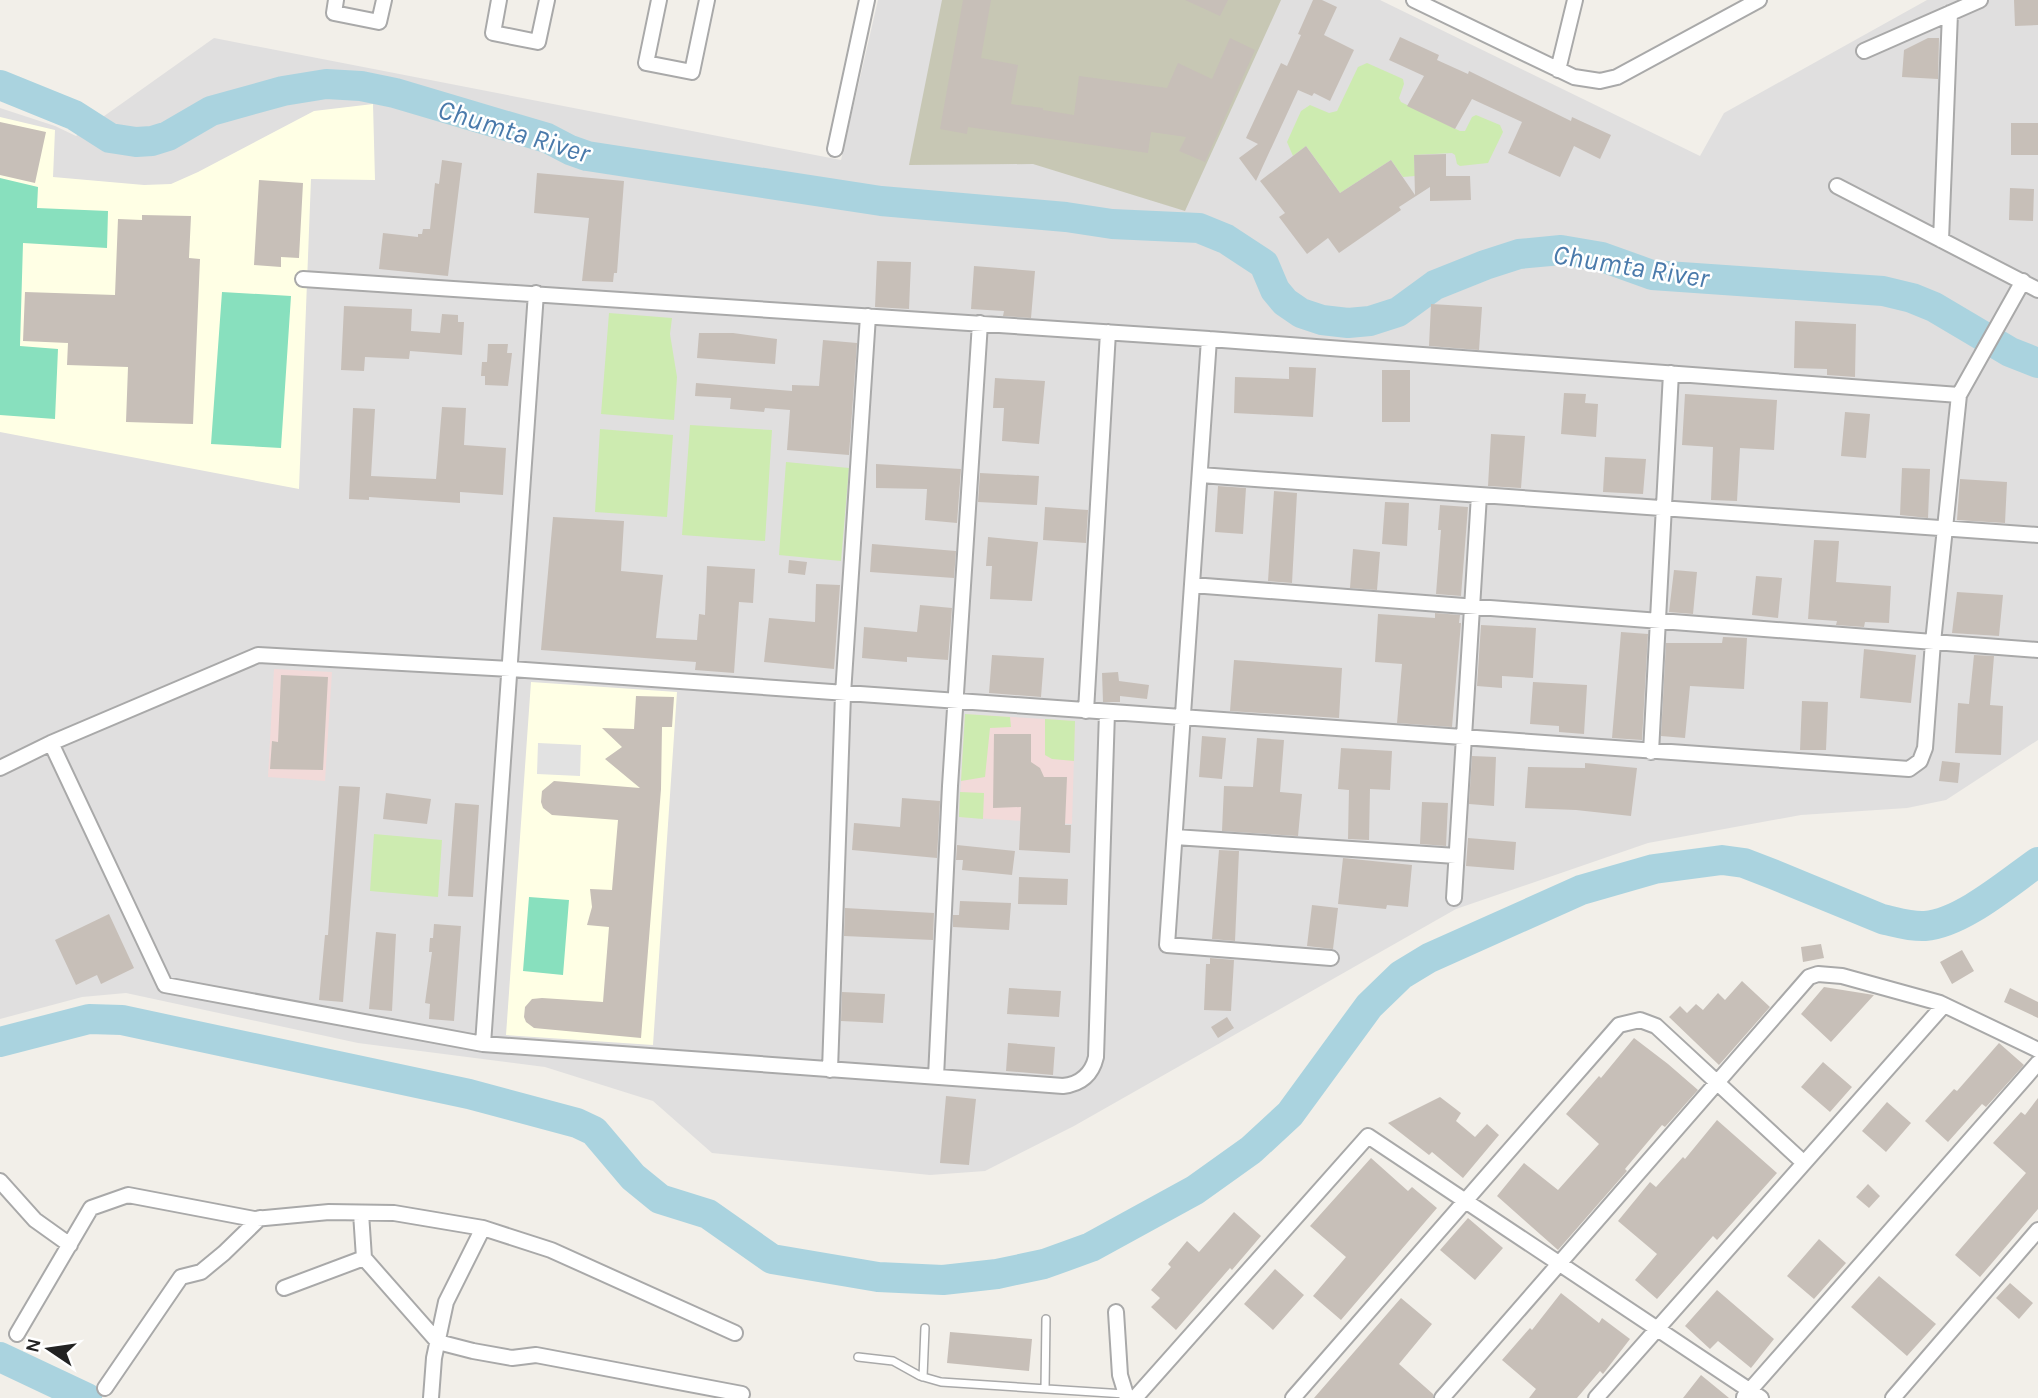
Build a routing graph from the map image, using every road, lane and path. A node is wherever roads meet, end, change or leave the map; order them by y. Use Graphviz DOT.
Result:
graph roads {
  1 [pos="336,0"];
  2 [pos="384,0"];
  3 [pos="499,0"];
  4 [pos="547,0"];
  5 [pos="659,0"];
  6 [pos="707,0"];
  7 [pos="867,0"];
  8 [pos="1414,0"];
  9 [pos="1575,0"];
  10 [pos="1759,0"];
  11 [pos="1980,0"];
  12 [pos="1950,13"];
  13 [pos="1864,51"];
  14 [pos="1558,70"];
  15 [pos="835,149"];
  16 [pos="1837,186"];
  17 [pos="1941,240"];
  18 [pos="303,279"];
  19 [pos="2023,281"];
  20 [pos="2038,290"];
  21 [pos="536,293"];
  22 [pos="868,316"];
  23 [pos="980,323"];
  24 [pos="1108,332"];
  25 [pos="1209,339"];
  26 [pos="1671,373"];
  27 [pos="1959,395"];
  28 [pos="1200,475"];
  29 [pos="1479,495"];
  30 [pos="1664,508"];
  31 [pos="1945,528"];
  32 [pos="2038,535"];
  33 [pos="1192,584"];
  34 [pos="1472,606"];
  35 [pos="1658,621"];
  36 [pos="1933,642"];
  37 [pos="2038,650"];
  38 [pos="511,669"];
  39 [pos="843,694"];
  40 [pos="956,702"];
  41 [pos="1086,711"];
  42 [pos="1107,712"];
  43 [pos="1183,718"];
  44 [pos="1464,738"];
  45 [pos="51,743"];
  46 [pos="1651,751"];
  47 [pos="0,768"];
  48 [pos="1175,836"];
  49 [pos="1456,856"];
  50 [pos="1454,898"];
  51 [pos="1331,958"];
  52 [pos="1944,1005"];
  53 [pos="484,1044"];
  54 [pos="2038,1050"];
  55 [pos="2038,1063"];
  56 [pos="830,1070"];
  57 [pos="936,1077"];
  58 [pos="1717,1082"];
  59 [pos="1804,1163"];
  60 [pos="0,1181"];
  61 [pos="1465,1201"];
  62 [pos="361,1213"];
  63 [pos="260,1218"];
  64 [pos="483,1228"];
  65 [pos="2038,1230"];
  66 [pos="69,1245"];
  67 [pos="364,1258"];
  68 [pos="1559,1264"];
  69 [pos="284,1288"];
  70 [pos="1116,1312"];
  71 [pos="1046,1319"];
  72 [pos="925,1328"];
  73 [pos="1657,1329"];
  74 [pos="735,1333"];
  75 [pos="17,1334"];
  76 [pos="438,1342"];
  77 [pos="858,1357"];
  78 [pos="923,1377"];
  79 [pos="105,1388"];
  80 [pos="1045,1389"];
  81 [pos="742,1394"];
  82 [pos="1751,1396"];
  83 [pos="1129,1397"];
  84 [pos="431,1398"];
  85 [pos="1293,1398"];
  86 [pos="1442,1398"];
  87 [pos="1596,1398"];
  88 [pos="1893,1398"];
  1 -- 2 [label="street"];
  3 -- 4 [label="street"];
  5 -- 6 [label="street"];
  7 -- 15 [label="street"];
  8 -- 14 [label="street"];
  9 -- 14 [label="street"];
  10 -- 14 [label="street"];
  11 -- 12 [label="street"];
  12 -- 13 [label="street"];
  12 -- 17 [label="street"];
  16 -- 17 [label="street"];
  17 -- 19 [label="street"];
  18 -- 21 [label="street"];
  19 -- 20 [label="street"];
  19 -- 27 [label="street"];
  21 -- 22 [label="street"];
  21 -- 38 [label="street"];
  22 -- 23 [label="street"];
  22 -- 39 [label="street"];
  23 -- 24 [label="street"];
  23 -- 40 [label="street"];
  24 -- 25 [label="street"];
  24 -- 41 [label="street"];
  25 -- 26 [label="street"];
  25 -- 28 [label="street"];
  26 -- 27 [label="street"];
  26 -- 30 [label="street"];
  27 -- 31 [label="street"];
  28 -- 29 [label="street"];
  28 -- 33 [label="street"];
  29 -- 30 [label="street"];
  29 -- 34 [label="street"];
  30 -- 31 [label="street"];
  30 -- 35 [label="street"];
  31 -- 32 [label="street"];
  31 -- 36 [label="street"];
  33 -- 34 [label="street"];
  33 -- 43 [label="street"];
  34 -- 35 [label="street"];
  34 -- 44 [label="street"];
  35 -- 36 [label="street"];
  35 -- 46 [label="street"];
  36 -- 37 [label="street"];
  36 -- 46 [label="street"];
  38 -- 39 [label="street"];
  38 -- 45 [label="street"];
  38 -- 53 [label="street"];
  39 -- 40 [label="street"];
  39 -- 56 [label="street"];
  40 -- 41 [label="street"];
  40 -- 57 [label="street"];
  41 -- 42 [label="street"];
  42 -- 43 [label="street"];
  42 -- 57 [label="street"];
  43 -- 44 [label="street"];
  43 -- 48 [label="street"];
  44 -- 46 [label="street"];
  44 -- 49 [label="street"];
  45 -- 47 [label="street"];
  45 -- 53 [label="street"];
  48 -- 49 [label="street"];
  48 -- 51 [label="street"];
  49 -- 50 [label="street"];
  52 -- 54 [label="street"];
  52 -- 58 [label="street"];
  52 -- 59 [label="street"];
  53 -- 56 [label="street"];
  55 -- 82 [label="street"];
  56 -- 57 [label="street"];
  58 -- 59 [label="street"];
  58 -- 61 [label="street"];
  58 -- 68 [label="street"];
  59 -- 73 [label="street"];
  60 -- 66 [label="street"];
  61 -- 68 [label="street"];
  61 -- 83 [label="street"];
  61 -- 85 [label="street"];
  62 -- 63 [label="street"];
  62 -- 64 [label="street"];
  62 -- 67 [label="street"];
  63 -- 66 [label="street"];
  63 -- 79 [label="street"];
  64 -- 74 [label="street"];
  64 -- 76 [label="street"];
  65 -- 88 [label="street"];
  66 -- 75 [label="street"];
  67 -- 69 [label="street"];
  67 -- 76 [label="street"];
  68 -- 73 [label="street"];
  68 -- 86 [label="street"];
  70 -- 83 [label="street"];
  71 -- 80 [label="lane"];
  72 -- 78 [label="lane"];
  73 -- 82 [label="street"];
  73 -- 87 [label="street"];
  76 -- 81 [label="street"];
  76 -- 84 [label="street"];
  77 -- 78 [label="lane"];
  78 -- 80 [label="lane"];
  80 -- 83 [label="lane"];
}
